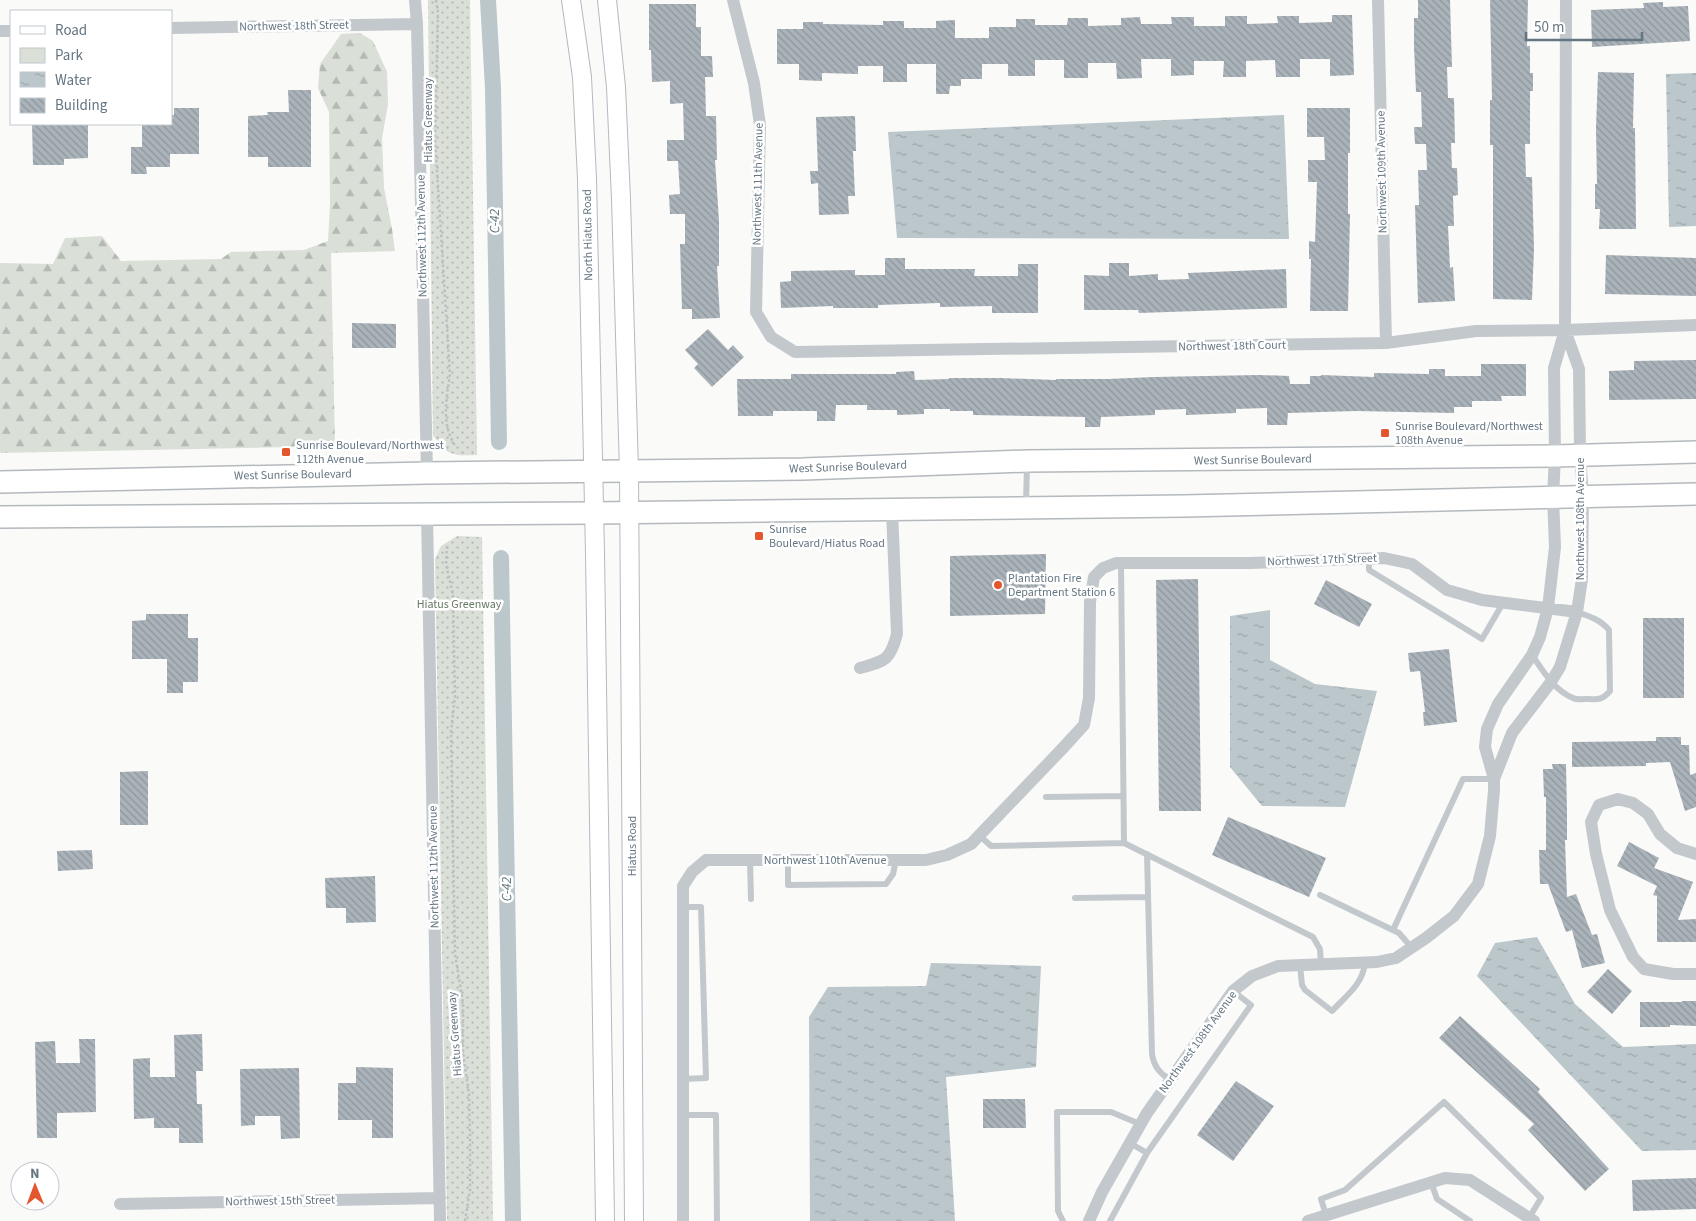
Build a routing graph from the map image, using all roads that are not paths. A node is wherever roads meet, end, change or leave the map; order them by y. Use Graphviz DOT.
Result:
graph roads {
  1 [pos="415,0"];
  2 [pos="571,0"];
  3 [pos="607,0"];
  4 [pos="733,0"];
  5 [pos="1378,0"];
  6 [pos="1566,0"];
  7 [pos="417,24"];
  8 [pos="172,28"];
  9 [pos="1696,325"];
  10 [pos="1565,330"];
  11 [pos="771,338"];
  12 [pos="1386,344"];
  13 [pos="1696,452"];
  14 [pos="1580,455"];
  15 [pos="1555,456"];
  16 [pos="1027,461"];
  17 [pos="629,470"];
  18 [pos="593,471"];
  19 [pos="427,472"];
  20 [pos="0,482"];
  21 [pos="1696,494"];
  22 [pos="1583,496"];
  23 [pos="1553,497"];
  24 [pos="1026,508"];
  25 [pos="892,510"];
  26 [pos="594,513"];
  27 [pos="629,513"];
  28 [pos="427,514"];
  29 [pos="0,517"];
  30 [pos="1369,558"];
  31 [pos="1118,563"];
  32 [pos="1502,603"];
  33 [pos="1548,608"];
  34 [pos="1577,612"];
  35 [pos="1532,655"];
  36 [pos="860,668"];
  37 [pos="1551,682"];
  38 [pos="1494,779"];
  39 [pos="1123,796"];
  40 [pos="1046,797"];
  41 [pos="979,835"];
  42 [pos="1124,843"];
  43 [pos="1147,854"];
  44 [pos="1696,854"];
  45 [pos="750,860"];
  46 [pos="788,860"];
  47 [pos="896,860"];
  48 [pos="1320,895"];
  49 [pos="1148,897"];
  50 [pos="1075,898"];
  51 [pos="751,899"];
  52 [pos="683,907"];
  53 [pos="1393,930"];
  54 [pos="1412,948"];
  55 [pos="1365,963"];
  56 [pos="1321,964"];
  57 [pos="1300,965"];
  58 [pos="1696,974"];
  59 [pos="1234,991"];
  60 [pos="683,1079"];
  61 [pos="1170,1080"];
  62 [pos="683,1115"];
  63 [pos="1140,1124"];
  64 [pos="1130,1143"];
  65 [pos="1146,1153"];
  66 [pos="1432,1182"];
  67 [pos="440,1198"];
  68 [pos="120,1204"];
  69 [pos="1326,1215"];
  70 [pos="1531,1220"];
  71 [pos="440,1221"];
  72 [pos="605,1221"];
  73 [pos="634,1221"];
  74 [pos="683,1221"];
  75 [pos="717,1221"];
  76 [pos="1063,1221"];
  77 [pos="1089,1221"];
  78 [pos="1110,1221"];
  79 [pos="1308,1221"];
  80 [pos="1470,1221"];
  1 -- 7 [label="street, Northwest 112th Avenue"];
  2 -- 18 [label="main road, North Hiatus Road"];
  3 -- 17 [label="main road"];
  4 -- 11 [label="street, Northwest 111th Avenue"];
  5 -- 12 [label="street, Northwest 109th Avenue"];
  6 -- 10 [label="street, Northwest 108th Avenue"];
  7 -- 8 [label="street, Northwest 18th Street"];
  7 -- 19 [label="street, Northwest 112th Avenue"];
  9 -- 10 [label="street, Northwest 18th Court"];
  10 -- 12 [label="street, Northwest 18th Court"];
  10 -- 14 [label="street, Northwest 108th Avenue"];
  10 -- 15 [label="street, Northwest 108th Avenue"];
  11 -- 12 [label="street, Northwest 18th Court"];
  13 -- 14 [label="highway, West Sunrise Boulevard"];
  14 -- 15 [label="highway, West Sunrise Boulevard"];
  14 -- 22 [label="street, Northwest 108th Avenue"];
  15 -- 16 [label="highway, West Sunrise Boulevard"];
  15 -- 23 [label="street, Northwest 108th Avenue"];
  16 -- 17 [label="highway, West Sunrise Boulevard"];
  16 -- 24 [label="lane"];
  17 -- 18 [label="highway, West Sunrise Boulevard"];
  17 -- 27 [label="main road, Hiatus Road"];
  18 -- 19 [label="highway, West Sunrise Boulevard"];
  18 -- 26 [label="main road"];
  19 -- 20 [label="highway, West Sunrise Boulevard"];
  21 -- 22 [label="highway"];
  22 -- 23 [label="highway"];
  22 -- 34 [label="street, Northwest 108th Avenue"];
  23 -- 24 [label="highway"];
  23 -- 33 [label="street, Northwest 108th Avenue"];
  24 -- 25 [label="highway"];
  25 -- 27 [label="highway"];
  25 -- 36 [label="street"];
  26 -- 27 [label="highway"];
  26 -- 28 [label="highway"];
  26 -- 72 [label="main road"];
  27 -- 73 [label="main road, Hiatus Road"];
  28 -- 29 [label="highway"];
  28 -- 67 [label="street, Northwest 112th Avenue"];
  30 -- 31 [label="street, Northwest 17th Street"];
  30 -- 32 [label="street, Northwest 17th Street"];
  30 -- 32 [label="lane"];
  31 -- 39 [label="lane"];
  31 -- 41 [label="street, Northwest 110th Avenue"];
  32 -- 33 [label="street, Northwest 17th Street"];
  33 -- 34 [label="street, Northwest 17th Street"];
  33 -- 35 [label="street, Northwest 108th Avenue"];
  34 -- 37 [label="street, Northwest 108th Avenue"];
  34 -- 37 [label="lane"];
  35 -- 37 [label="lane"];
  35 -- 38 [label="street, Northwest 108th Avenue"];
  37 -- 38 [label="street, Northwest 108th Avenue"];
  38 -- 53 [label="lane"];
  38 -- 54 [label="street, Northwest 108th Avenue"];
  39 -- 40 [label="lane"];
  39 -- 42 [label="lane"];
  41 -- 42 [label="lane"];
  41 -- 47 [label="street, Northwest 110th Avenue"];
  42 -- 43 [label="lane"];
  43 -- 49 [label="lane"];
  43 -- 56 [label="lane"];
  44 -- 58 [label="street"];
  45 -- 46 [label="street, Northwest 110th Avenue"];
  45 -- 51 [label="lane"];
  45 -- 52 [label="street, Northwest 110th Avenue"];
  46 -- 47 [label="street, Northwest 110th Avenue"];
  46 -- 47 [label="lane"];
  48 -- 53 [label="lane"];
  49 -- 50 [label="lane"];
  49 -- 61 [label="lane"];
  52 -- 60 [label="street, Northwest 110th Avenue"];
  52 -- 60 [label="lane"];
  53 -- 54 [label="lane"];
  54 -- 55 [label="street, Northwest 108th Avenue"];
  55 -- 56 [label="street, Northwest 108th Avenue"];
  55 -- 57 [label="lane"];
  56 -- 57 [label="street, Northwest 108th Avenue"];
  57 -- 59 [label="street, Northwest 108th Avenue"];
  59 -- 61 [label="street, Northwest 108th Avenue"];
  59 -- 65 [label="lane"];
  60 -- 62 [label="street, Northwest 110th Avenue"];
  61 -- 63 [label="street, Northwest 108th Avenue"];
  62 -- 74 [label="street, Northwest 110th Avenue"];
  62 -- 75 [label="lane"];
  63 -- 64 [label="street, Northwest 108th Avenue"];
  63 -- 76 [label="lane"];
  64 -- 65 [label="lane"];
  64 -- 77 [label="street, Northwest 108th Avenue"];
  65 -- 78 [label="lane"];
  66 -- 69 [label="street"];
  66 -- 70 [label="street"];
  66 -- 80 [label="lane"];
  67 -- 68 [label="street, Northwest 15th Street"];
  67 -- 71 [label="street, Northwest 112th Avenue"];
  69 -- 70 [label="lane"];
  69 -- 79 [label="street"];
}
